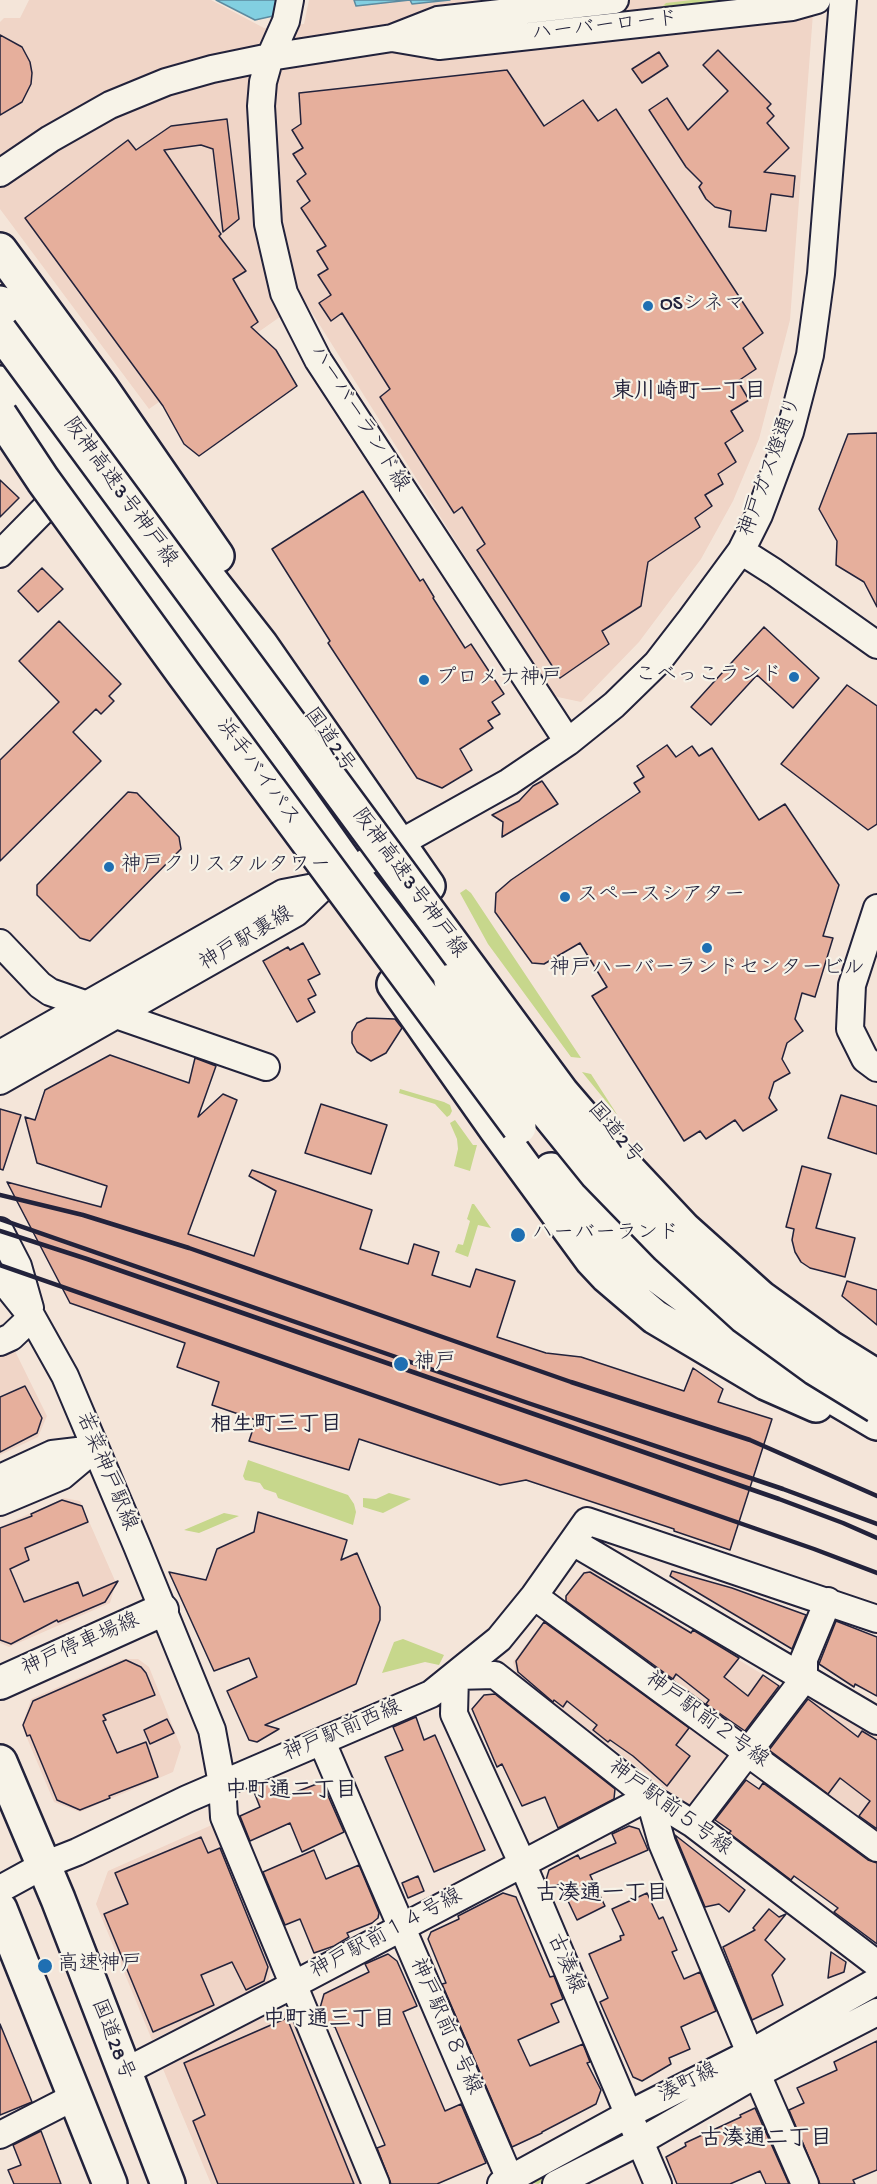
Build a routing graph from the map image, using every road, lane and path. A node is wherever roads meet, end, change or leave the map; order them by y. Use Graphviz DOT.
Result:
graph roads {
  1 [pos="290,0"];
  2 [pos="615,0"];
  3 [pos="622,0"];
  4 [pos="817,0"];
  5 [pos="843,0"];
  6 [pos="625,26"];
  7 [pos="392,38"];
  8 [pos="270,57"];
  9 [pos="0,172"];
  10 [pos="0,250"];
  11 [pos="0,270"];
  12 [pos="0,303"];
  13 [pos="0,331"];
  14 [pos="0,364"];
  15 [pos="0,383"];
  16 [pos="0,415"];
  17 [pos="0,434"];
  18 [pos="73,480"];
  19 [pos="50,503"];
  20 [pos="741,551"];
  21 [pos="0,554"];
  22 [pos="232,608"];
  23 [pos="877,645"];
  24 [pos="568,742"];
  25 [pos="399,844"];
  26 [pos="338,878"];
  27 [pos="877,908"];
  28 [pos="0,943"];
  29 [pos="86,1004"];
  30 [pos="118,1015"];
  31 [pos="0,1054"];
  32 [pos="266,1067"];
  33 [pos="877,1068"];
  34 [pos="0,1081"];
  35 [pos="0,1232"];
  36 [pos="0,1277"];
  37 [pos="0,1305"];
  38 [pos="32,1317"];
  39 [pos="743,1338"];
  40 [pos="0,1342"];
  41 [pos="877,1360"];
  42 [pos="877,1377"];
  43 [pos="877,1406"];
  44 [pos="877,1424"];
  45 [pos="94,1449"];
  46 [pos="0,1478"];
  47 [pos="0,1502"];
  48 [pos="573,1542"];
  49 [pos="534,1596"];
  50 [pos="828,1601"];
  51 [pos="162,1610"];
  52 [pos="877,1619"];
  53 [pos="455,1676"];
  54 [pos="804,1678"];
  55 [pos="0,1683"];
  56 [pos="877,1721"];
  57 [pos="322,1742"];
  58 [pos="748,1752"];
  59 [pos="0,1762"];
  60 [pos="222,1784"];
  61 [pos="649,1797"];
  62 [pos="693,1824"];
  63 [pos="877,1848"];
  64 [pos="44,1865"];
  65 [pos="523,1865"];
  66 [pos="0,1889"];
  67 [pos="0,1909"];
  68 [pos="401,1927"];
  69 [pos="877,1964"];
  70 [pos="877,1981"];
  71 [pos="293,1985"];
  72 [pos="876,2014"];
  73 [pos="753,2064"];
  74 [pos="124,2072"];
  75 [pos="76,2096"];
  76 [pos="627,2115"];
  77 [pos="0,2135"];
  78 [pos="639,2142"];
  79 [pos="508,2182"];
  80 [pos="110,2184"];
  81 [pos="168,2184"];
  82 [pos="376,2184"];
  83 [pos="556,2184"];
  84 [pos="658,2184"];
  85 [pos="805,2184"];
  1 -- 8 [label="street, ハーバーランド線"];
  2 -- 7 [label="street, ハーバーロード"];
  3 -- 6 [label="street"];
  4 -- 6 [label="street, ハーバーロード"];
  5 -- 20 [label="street, 神戸ガス燈通り"];
  6 -- 7 [label="street, ハーバーロード"];
  7 -- 8 [label="street, ハーバーロード"];
  8 -- 9 [label="street, ハーバーロード"];
  8 -- 24 [label="street, ハーバーランド線"];
  10 -- 25 [label="highway"];
  11 -- 22 [label="highway"];
  12 -- 22 [label="highway, 国道2号"];
  13 -- 42 [label="highway, 阪神高速3号神戸線, bridge"];
  14 -- 43 [label="highway, 阪神高速3号神戸線, bridge"];
  15 -- 18 [label="highway"];
  16 -- 39 [label="highway, 浜手バイパス, bridge"];
  17 -- 19 [label="highway"];
  18 -- 19 [label="street"];
  18 -- 26 [label="highway"];
  19 -- 21 [label="street"];
  19 -- 26 [label="highway"];
  20 -- 23 [label="street"];
  20 -- 24 [label="street, 神戸ガス燈通り"];
  22 -- 25 [label="highway, 国道2号"];
  24 -- 25 [label="street, 神戸ガス燈通り"];
  25 -- 26 [label="street, 神戸ガス燈通り"];
  25 -- 41 [label="highway, 国道2号"];
  26 -- 29 [label="street, 神戸駅裏線"];
  26 -- 30 [label="street, 神戸駅裏線"];
  26 -- 39 [label="highway"];
  26 -- 44 [label="highway"];
  27 -- 33 [label="street"];
  28 -- 29 [label="street"];
  29 -- 30 [label="street"];
  29 -- 31 [label="street, 神戸駅裏線"];
  30 -- 32 [label="street"];
  30 -- 34 [label="street, 神戸駅裏線"];
  35 -- 38 [label="street"];
  36 -- 38 [label="street"];
  37 -- 38 [label="street"];
  38 -- 40 [label="street"];
  38 -- 45 [label="street, 若菜神戸駅線"];
  39 -- 44 [label="highway"];
  45 -- 46 [label="street"];
  45 -- 47 [label="street"];
  45 -- 51 [label="street, 若菜神戸駅線"];
  48 -- 49 [label="street, 神戸駅前西線"];
  48 -- 50 [label="street, 神戸駅前西線"];
  48 -- 54 [label="street"];
  49 -- 53 [label="street, 神戸駅前西線"];
  49 -- 58 [label="street, 神戸駅前２号線"];
  50 -- 52 [label="street"];
  50 -- 54 [label="street"];
  51 -- 55 [label="main road, 神戸停車場線"];
  51 -- 60 [label="street, 若菜神戸駅線"];
  53 -- 57 [label="street, 神戸駅前西線"];
  53 -- 61 [label="street, 神戸駅前５号線"];
  53 -- 65 [label="street, 古湊線"];
  54 -- 56 [label="street"];
  54 -- 58 [label="street"];
  57 -- 60 [label="street, 神戸駅前西線"];
  57 -- 68 [label="street, 神戸駅前８号線"];
  58 -- 62 [label="street"];
  58 -- 63 [label="street, 神戸駅前２号線"];
  59 -- 64 [label="highway, 国道28号"];
  60 -- 64 [label="street, 神戸駅前西線"];
  60 -- 71 [label="street"];
  61 -- 62 [label="street, 神戸駅前５号線"];
  61 -- 65 [label="street, 神戸駅前１４号線"];
  61 -- 73 [label="street"];
  62 -- 69 [label="street, 神戸駅前５号線"];
  64 -- 66 [label="street, 神戸駅前西線"];
  64 -- 74 [label="highway, 国道28号"];
  65 -- 68 [label="street, 神戸駅前１４号線"];
  65 -- 76 [label="street, 古湊線"];
  67 -- 75 [label="highway"];
  68 -- 71 [label="street, 神戸駅前１４号線"];
  68 -- 79 [label="street, 神戸駅前８号線"];
  70 -- 73 [label="street, 湊町線"];
  71 -- 74 [label="street, 神戸駅前１４号線"];
  71 -- 82 [label="street"];
  72 -- 73 [label="street, 湊町線"];
  73 -- 76 [label="street, 湊町線"];
  73 -- 78 [label="street, 湊町線"];
  73 -- 85 [label="street"];
  74 -- 81 [label="highway, 国道28号"];
  75 -- 77 [label="street"];
  75 -- 80 [label="highway"];
  76 -- 78 [label="street, 古湊線"];
  76 -- 79 [label="street, 湊町線"];
  78 -- 83 [label="street, 湊町線"];
  78 -- 84 [label="street, 古湊線"];
}
